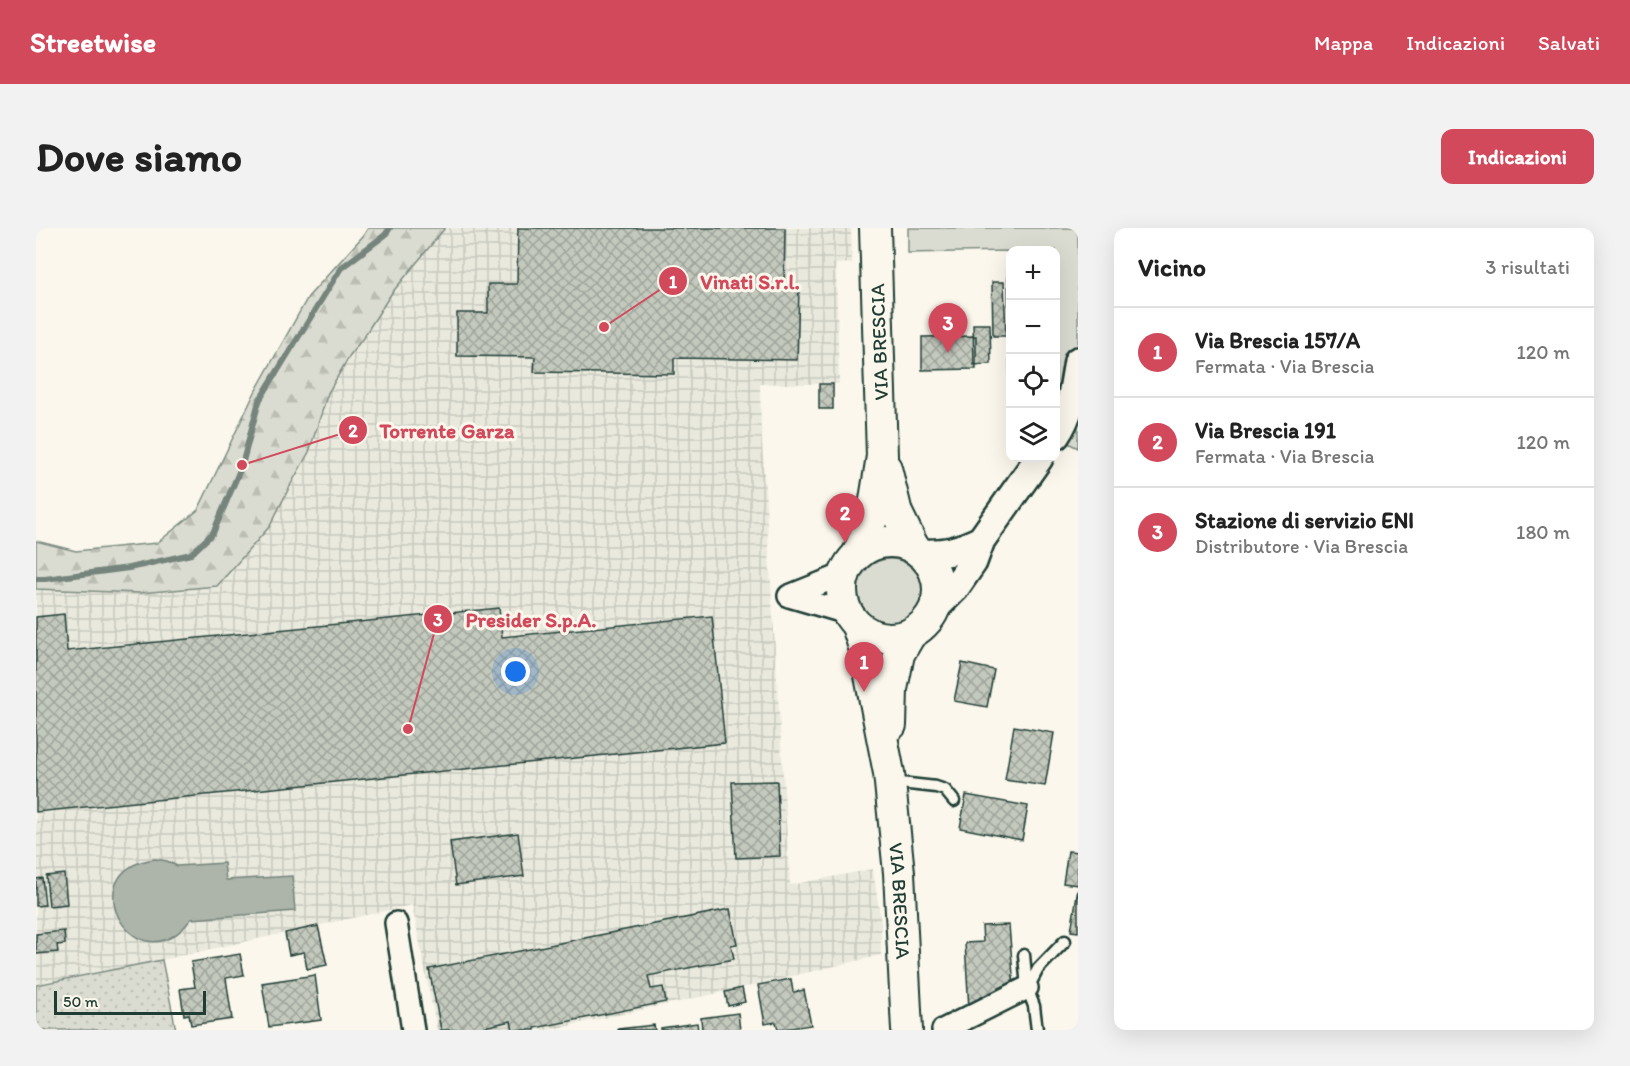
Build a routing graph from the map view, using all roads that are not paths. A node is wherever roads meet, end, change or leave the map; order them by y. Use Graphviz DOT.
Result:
graph roads {
  1 [pos="875,228"];
  2 [pos="1078,361"];
  3 [pos="1060,428"];
  4 [pos="882,456"];
  5 [pos="1037,462"];
  6 [pos="981,540"];
  7 [pos="918,551"];
  8 [pos="851,564"];
  9 [pos="935,608"];
  10 [pos="852,620"];
  11 [pos="910,634"];
  12 [pos="890,777"];
  13 [pos="954,801"];
  14 [pos="396,923"];
  15 [pos="1065,940"];
  16 [pos="1024,955"];
  17 [pos="1027,988"];
  18 [pos="903,1029"];
  19 [pos="413,1030"];
  20 [pos="943,1030"];
  21 [pos="1037,1030"];
  1 -- 4 [label="main road, VIA BRESCIA"];
  2 -- 3 [label="street"];
  4 -- 7 [label="main road, VIA BRESCIA"];
  4 -- 8 [label="main road, VIA BRESCIA"];
  5 -- 6 [label="street"];
  6 -- 7 [label="street"];
  6 -- 9 [label="street"];
  7 -- 8 [label="main road"];
  7 -- 9 [label="main road, VIA BRESCIA"];
  8 -- 10 [label="main road, VIA BRESCIA"];
  8 -- 10 [label="street"];
  9 -- 11 [label="main road, VIA BRESCIA"];
  10 -- 11 [label="main road"];
  10 -- 12 [label="main road, VIA BRESCIA"];
  11 -- 12 [label="main road, VIA BRESCIA"];
  12 -- 13 [label="lane"];
  12 -- 18 [label="main road, VIA BRESCIA"];
  14 -- 19 [label="street"];
  15 -- 17 [label="lane"];
  16 -- 17 [label="lane"];
  17 -- 20 [label="street"];
  17 -- 21 [label="lane"];
}
